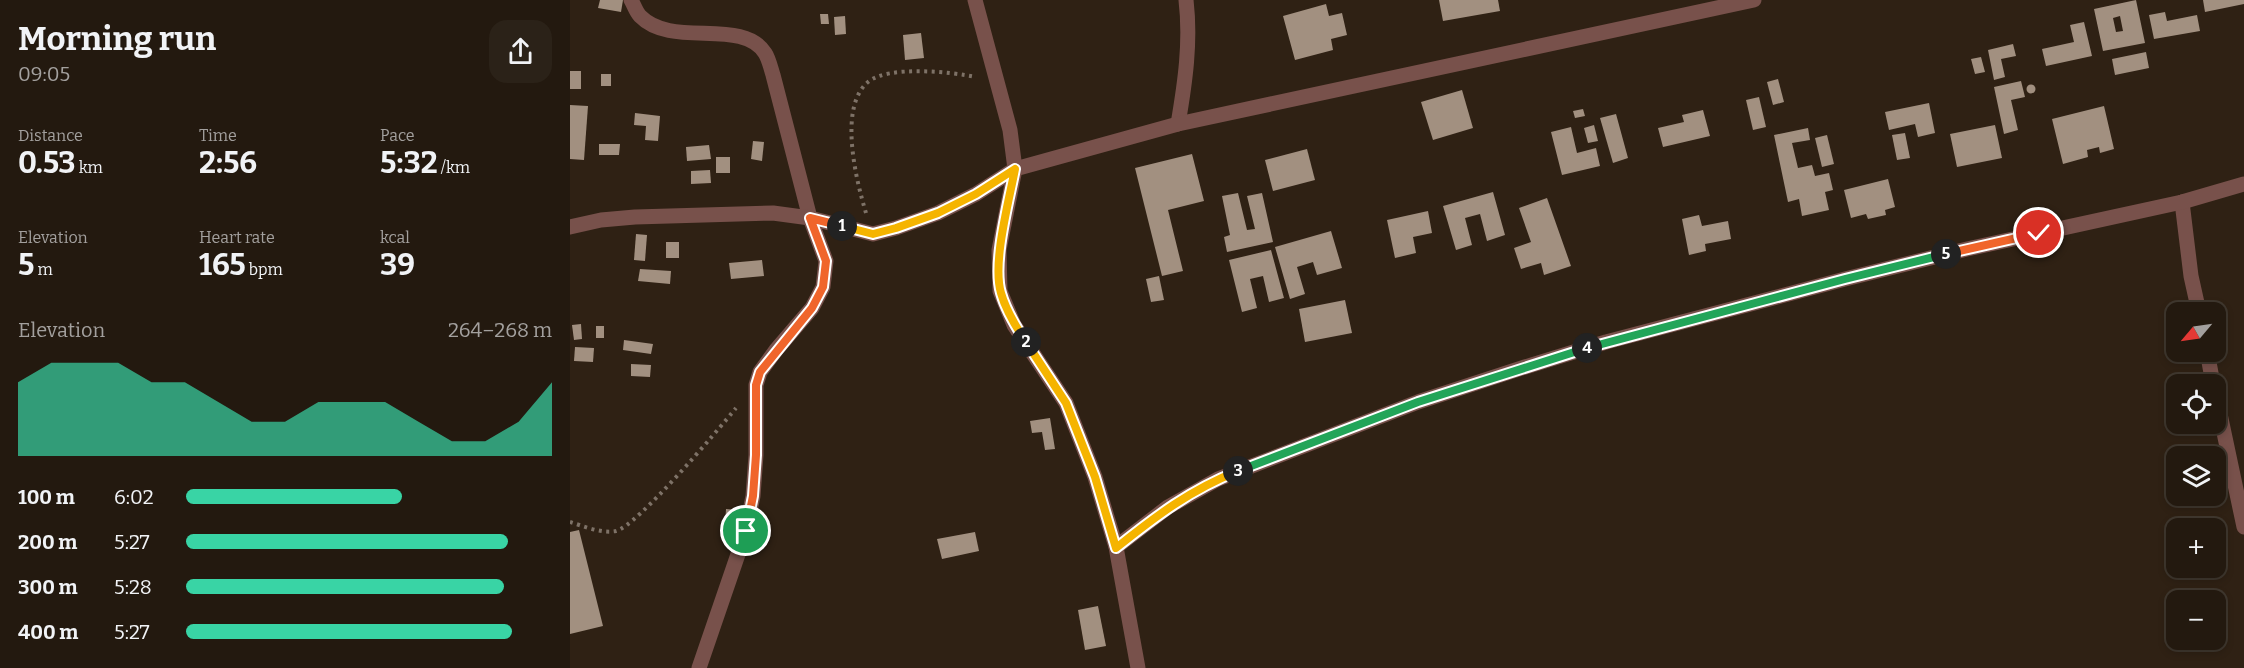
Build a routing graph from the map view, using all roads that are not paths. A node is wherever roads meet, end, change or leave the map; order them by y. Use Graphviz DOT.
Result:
graph roads {
  1 [pos="631,0"];
  2 [pos="975,0"];
  3 [pos="1186,0"];
  4 [pos="1754,0"];
  5 [pos="1178,124"];
  6 [pos="1015,169"];
  7 [pos="2244,184"];
  8 [pos="2182,202"];
  9 [pos="810,218"];
  10 [pos="570,227"];
  11 [pos="2197,302"];
  12 [pos="2224,434"];
  13 [pos="2244,527"];
  14 [pos="1116,548"];
  15 [pos="699,668"];
  16 [pos="1138,668"];
  1 -- 9 [label="street"];
  2 -- 6 [label="street"];
  3 -- 5 [label="street"];
  4 -- 5 [label="street"];
  5 -- 6 [label="street"];
  6 -- 9 [label="street"];
  6 -- 14 [label="street"];
  7 -- 8 [label="street"];
  8 -- 11 [label="street"];
  8 -- 14 [label="street"];
  9 -- 10 [label="street"];
  9 -- 15 [label="street"];
  12 -- 13 [label="street"];
  14 -- 16 [label="street"];
}
